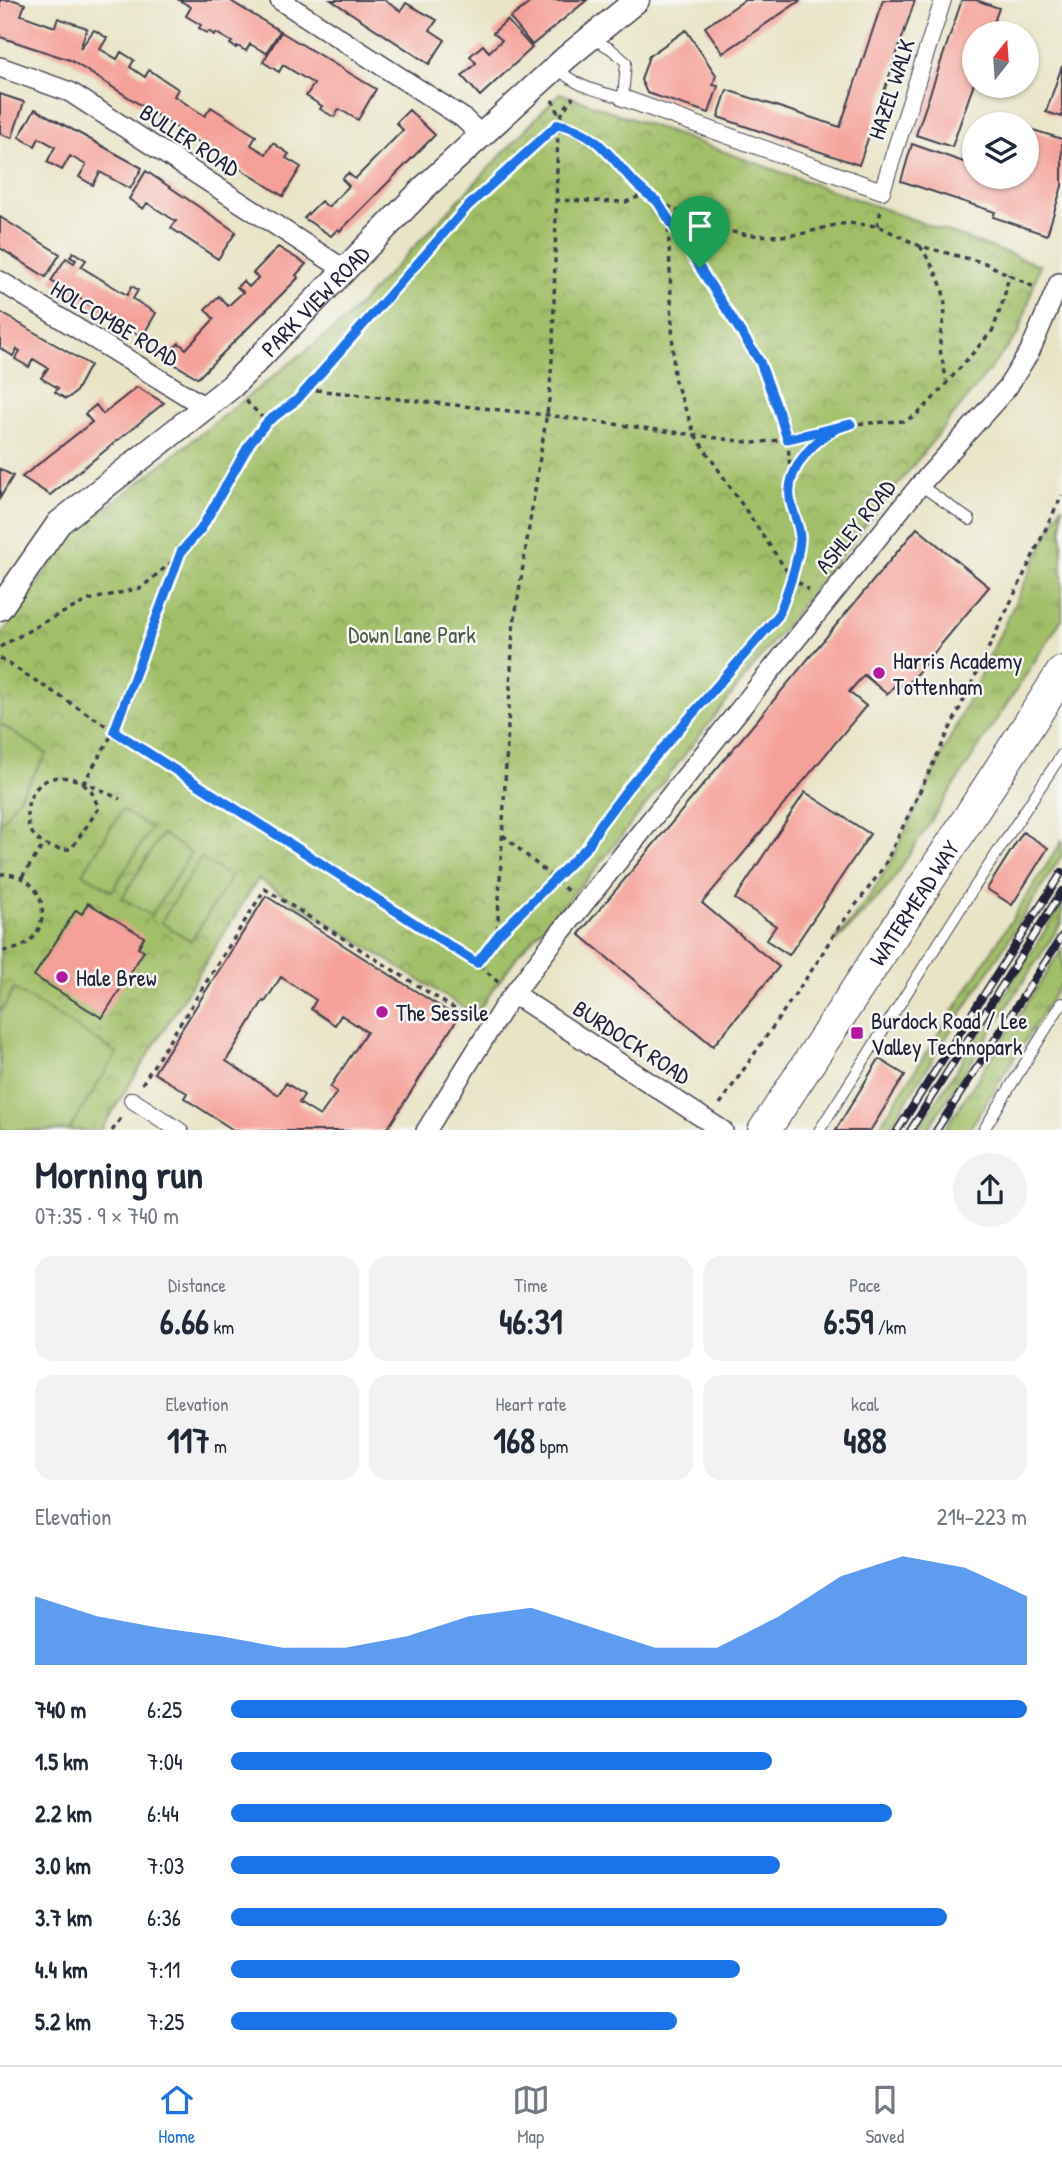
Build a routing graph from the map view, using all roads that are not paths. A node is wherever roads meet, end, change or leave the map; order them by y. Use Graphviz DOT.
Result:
graph roads {
  1 [pos="281,0"];
  2 [pos="943,0"];
  3 [pos="629,2"];
  4 [pos="591,38"];
  5 [pos="556,66"];
  6 [pos="0,67"];
  7 [pos="623,98"];
  8 [pos="481,135"];
  9 [pos="345,270"];
  10 [pos="1061,279"];
  11 [pos="0,281"];
  12 [pos="205,407"];
  13 [pos="920,485"];
  14 [pos="970,520"];
  15 [pos="0,608"];
  16 [pos="1062,673"];
  17 [pos="1062,754"];
  18 [pos="514,995"];
  19 [pos="1062,1003"];
  20 [pos="132,1100"];
  21 [pos="180,1130"];
  22 [pos="426,1130"];
  23 [pos="723,1130"];
  24 [pos="764,1130"];
  25 [pos="819,1130"];
  26 [pos="983,1130"];
  1 -- 8 [label="street"];
  2 -- 7 [label="street, HAZEL WALK"];
  3 -- 4 [label="street, PARK VIEW ROAD"];
  4 -- 5 [label="street, PARK VIEW ROAD"];
  4 -- 7 [label="lane"];
  5 -- 7 [label="lane"];
  5 -- 8 [label="street, PARK VIEW ROAD"];
  6 -- 9 [label="street, BULLER ROAD"];
  8 -- 9 [label="street, PARK VIEW ROAD"];
  9 -- 12 [label="street, PARK VIEW ROAD"];
  10 -- 13 [label="street, ASHLEY ROAD"];
  11 -- 12 [label="street, HOLCOMBE ROAD"];
  12 -- 15 [label="street, PARK VIEW ROAD"];
  13 -- 14 [label="lane"];
  13 -- 18 [label="street, ASHLEY ROAD"];
  16 -- 24 [label="main road, WATERMEAD WAY"];
  17 -- 25 [label="lane"];
  18 -- 22 [label="street, ASHLEY ROAD"];
  18 -- 23 [label="street, BURDOCK ROAD"];
  19 -- 26 [label="lane"];
  20 -- 21 [label="street"];
}
